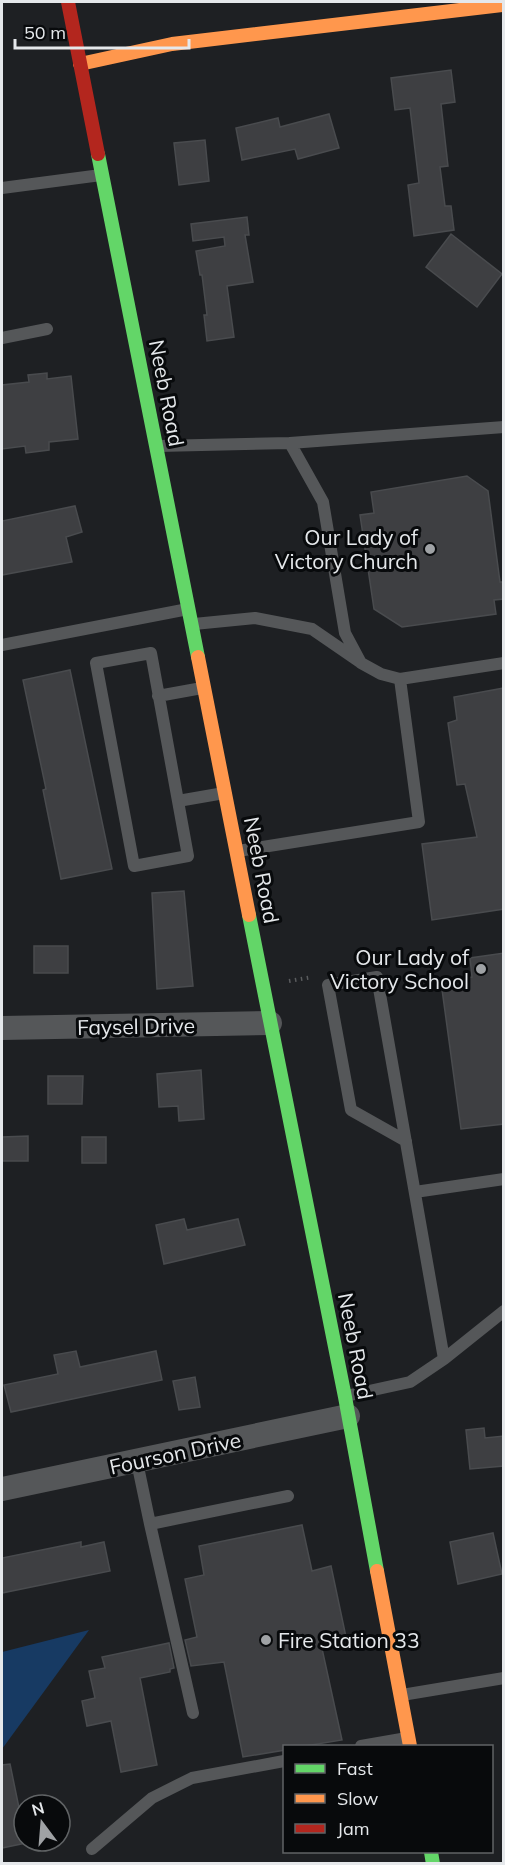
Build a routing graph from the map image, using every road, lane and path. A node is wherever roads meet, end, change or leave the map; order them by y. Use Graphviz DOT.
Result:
graph roads {
  1 [pos="68,2"];
  2 [pos="502,7"];
  3 [pos="80,63"];
  4 [pos="103,174"];
  5 [pos="2,188"];
  6 [pos="47,329"];
  7 [pos="2,338"];
  8 [pos="504,427"];
  9 [pos="290,443"];
  10 [pos="156,446"];
  11 [pos="189,609"];
  12 [pos="192,624"];
  13 [pos="2,645"];
  14 [pos="361,663"];
  15 [pos="504,663"];
  16 [pos="400,679"];
  17 [pos="204,687"];
  18 [pos="159,696"];
  19 [pos="225,792"];
  20 [pos="178,801"];
  21 [pos="237,851"];
  22 [pos="312,977"];
  23 [pos="283,982"];
  24 [pos="270,1023"];
  25 [pos="2,1028"];
  26 [pos="406,1141"];
  27 [pos="504,1179"];
  28 [pos="415,1192"];
  29 [pos="504,1311"];
  30 [pos="444,1359"];
  31 [pos="347,1406"];
  32 [pos="137,1462"];
  33 [pos="2,1489"];
  34 [pos="288,1496"];
  35 [pos="150,1524"];
  36 [pos="504,1678"];
  37 [pos="401,1695"];
  38 [pos="193,1713"];
  39 [pos="409,1742"];
  40 [pos="373,1745"];
  41 [pos="283,1761"];
  42 [pos="92,1850"];
  1 -- 3 [label="street, Neeb Road"];
  2 -- 3 [label="street"];
  3 -- 4 [label="street, Neeb Road"];
  4 -- 5 [label="lane"];
  4 -- 10 [label="street, Neeb Road"];
  6 -- 7 [label="lane"];
  8 -- 9 [label="lane"];
  9 -- 10 [label="lane"];
  9 -- 14 [label="lane"];
  10 -- 11 [label="street, Neeb Road"];
  11 -- 12 [label="street, Neeb Road"];
  11 -- 13 [label="lane"];
  12 -- 14 [label="lane"];
  12 -- 17 [label="street, Neeb Road"];
  14 -- 16 [label="lane"];
  15 -- 16 [label="lane"];
  16 -- 21 [label="lane"];
  17 -- 18 [label="lane"];
  17 -- 19 [label="street, Neeb Road"];
  18 -- 20 [label="lane"];
  18 -- 20 [label="lane"];
  19 -- 20 [label="lane"];
  19 -- 21 [label="street, Neeb Road"];
  21 -- 24 [label="street, Neeb Road"];
  22 -- 23 [label="path"];
  24 -- 25 [label="street, Faysel Drive"];
  24 -- 31 [label="street, Neeb Road"];
  26 -- 26 [label="lane"];
  26 -- 28 [label="lane"];
  27 -- 28 [label="lane"];
  28 -- 30 [label="lane"];
  29 -- 30 [label="lane"];
  30 -- 31 [label="lane"];
  31 -- 32 [label="street, Fourson Drive"];
  31 -- 37 [label="street, Neeb Road"];
  32 -- 33 [label="street, Fourson Drive"];
  32 -- 35 [label="lane"];
  34 -- 35 [label="lane"];
  35 -- 38 [label="lane"];
  36 -- 37 [label="lane"];
  37 -- 39 [label="street, Neeb Road"];
  39 -- 40 [label="lane"];
  41 -- 42 [label="lane"];
}
